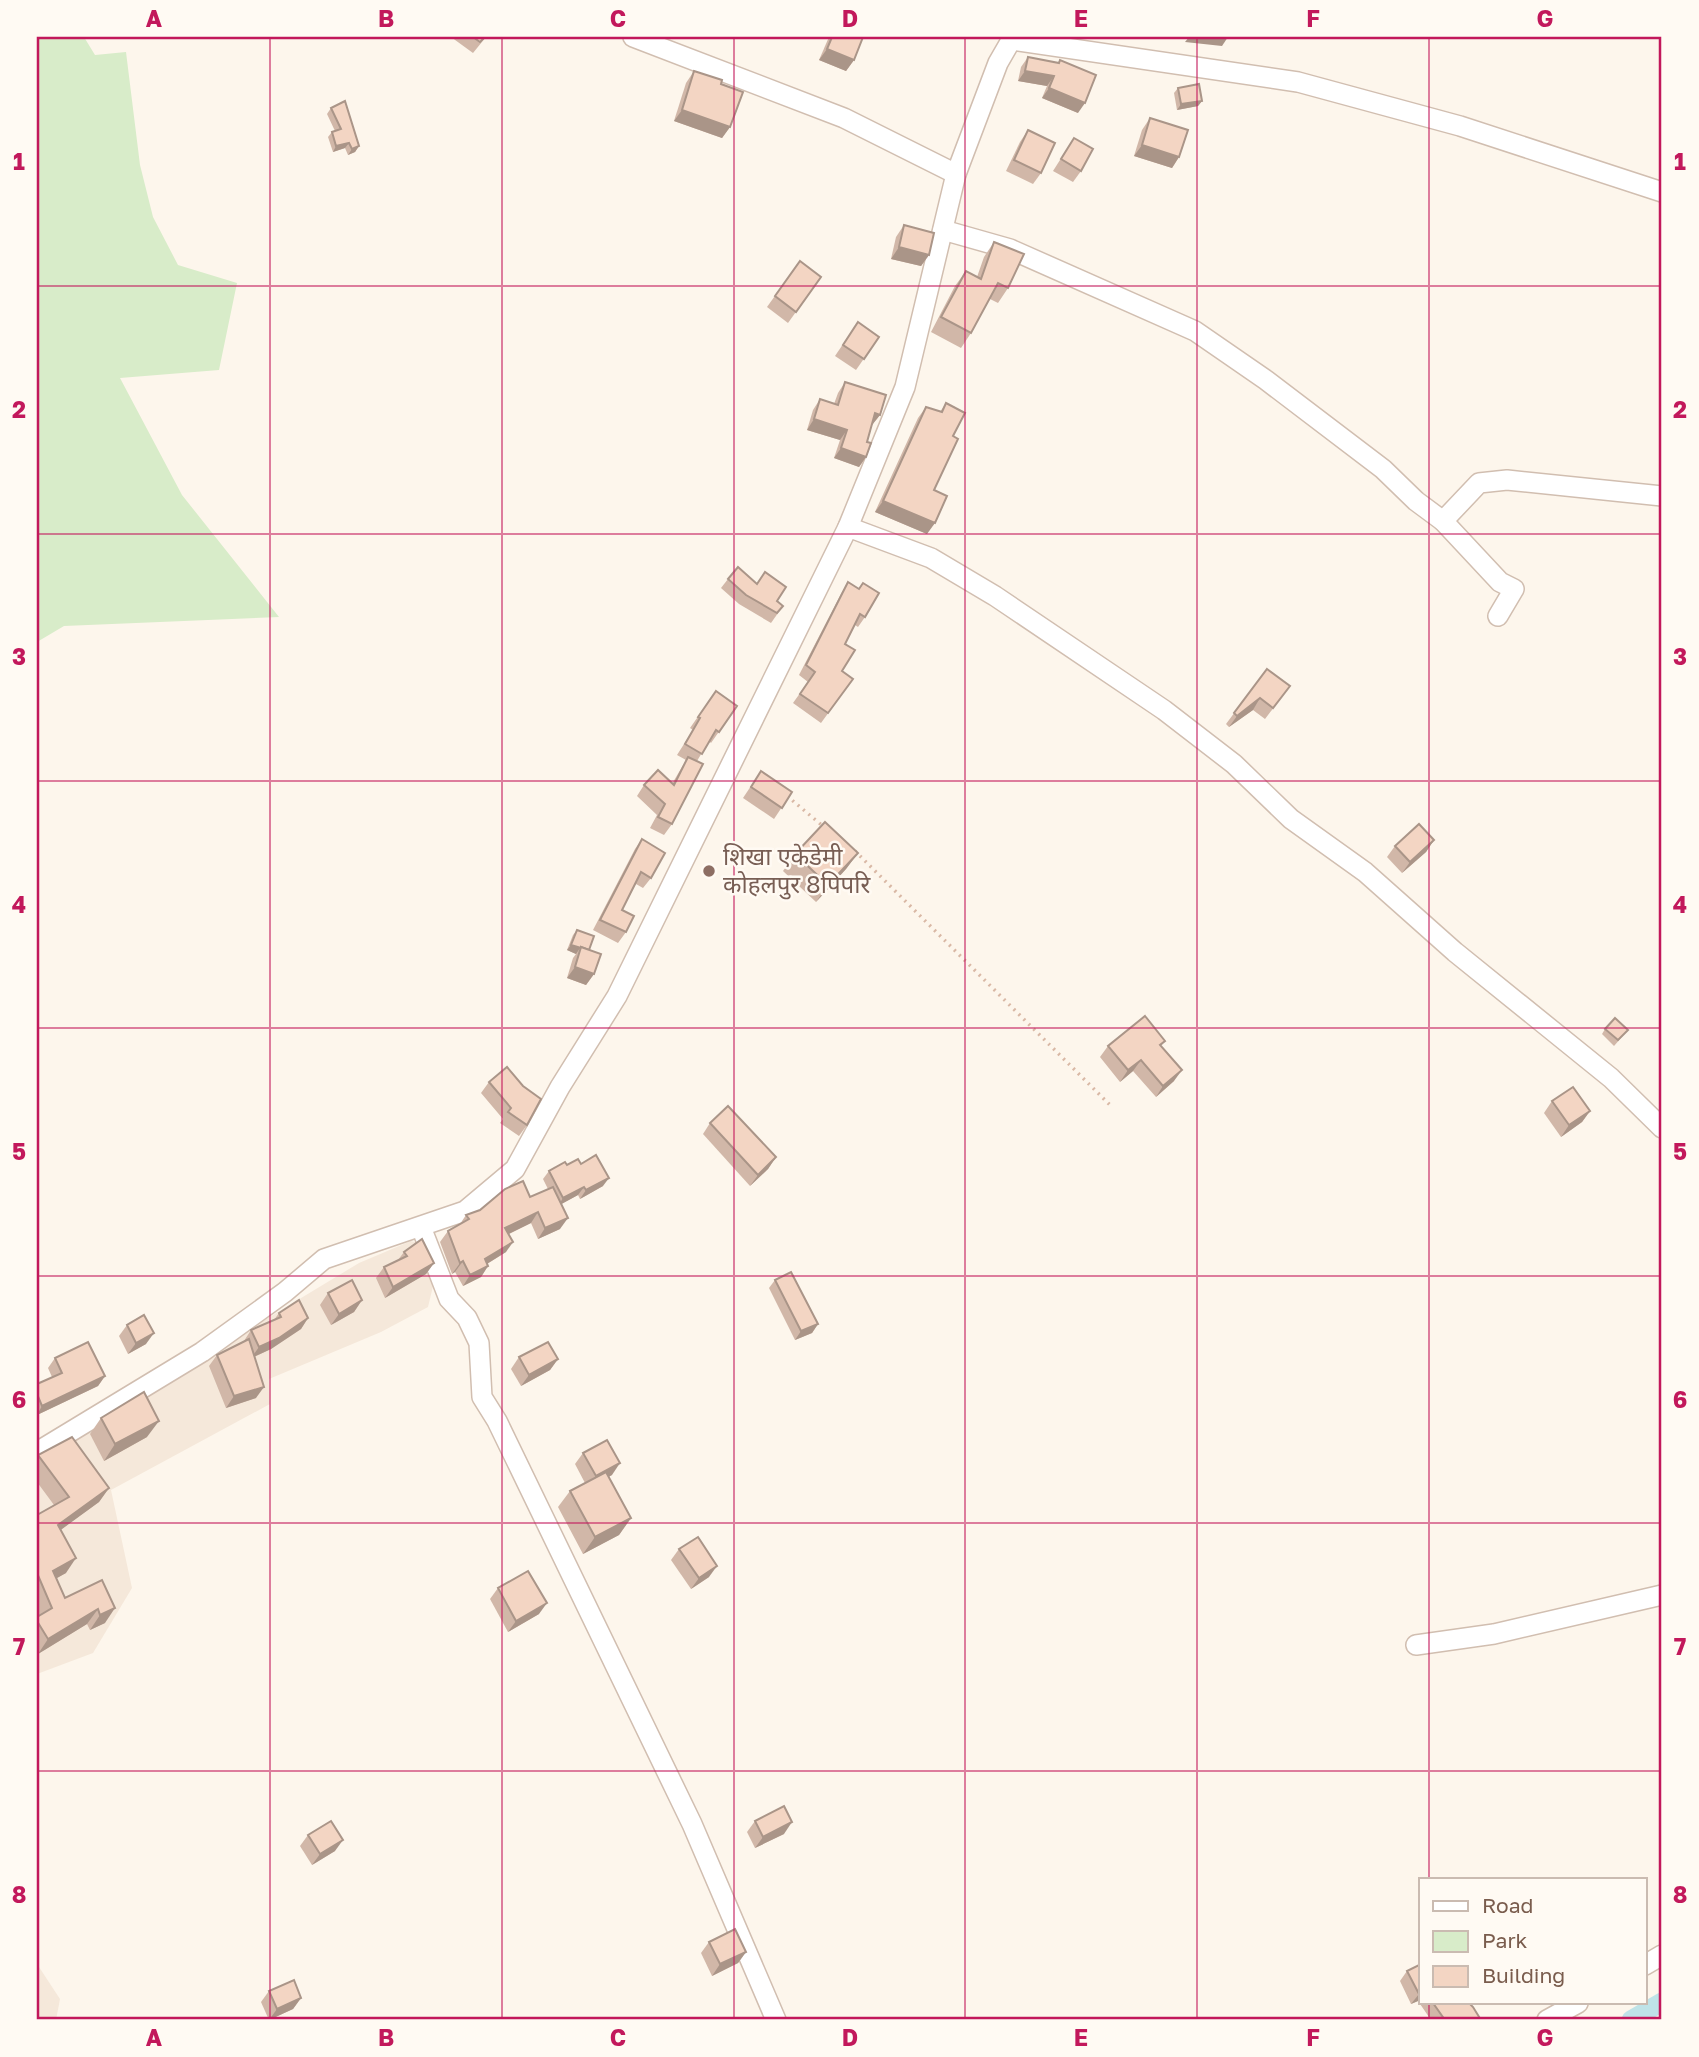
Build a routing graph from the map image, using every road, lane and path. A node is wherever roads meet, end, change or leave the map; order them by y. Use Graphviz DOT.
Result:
graph roads {
  1 [pos="633,37"];
  2 [pos="1013,38"];
  3 [pos="956,174"];
  4 [pos="1662,192"];
  5 [pos="943,230"];
  6 [pos="1662,496"];
  7 [pos="1443,521"];
  8 [pos="848,527"];
  9 [pos="1498,616"];
  10 [pos="786,795"];
  11 [pos="826,828"];
  12 [pos="847,845"];
  13 [pos="1110,1105"];
  14 [pos="1662,1128"];
  15 [pos="421,1227"];
  16 [pos="37,1452"];
  17 [pos="1662,1595"];
  18 [pos="1416,1645"];
  19 [pos="1662,1955"];
  20 [pos="1646,1964"];
  21 [pos="1576,2004"];
  22 [pos="776,2020"];
  23 [pos="1547,2020"];
  1 -- 3 [label="street"];
  2 -- 3 [label="street"];
  2 -- 4 [label="street"];
  3 -- 5 [label="street"];
  5 -- 7 [label="street"];
  5 -- 8 [label="street"];
  6 -- 7 [label="street"];
  7 -- 9 [label="street"];
  8 -- 14 [label="street"];
  8 -- 15 [label="street"];
  10 -- 11 [label="path"];
  12 -- 13 [label="path"];
  15 -- 16 [label="street"];
  15 -- 22 [label="street"];
  17 -- 18 [label="street"];
  19 -- 20 [label="street"];
  21 -- 23 [label="street"];
}
